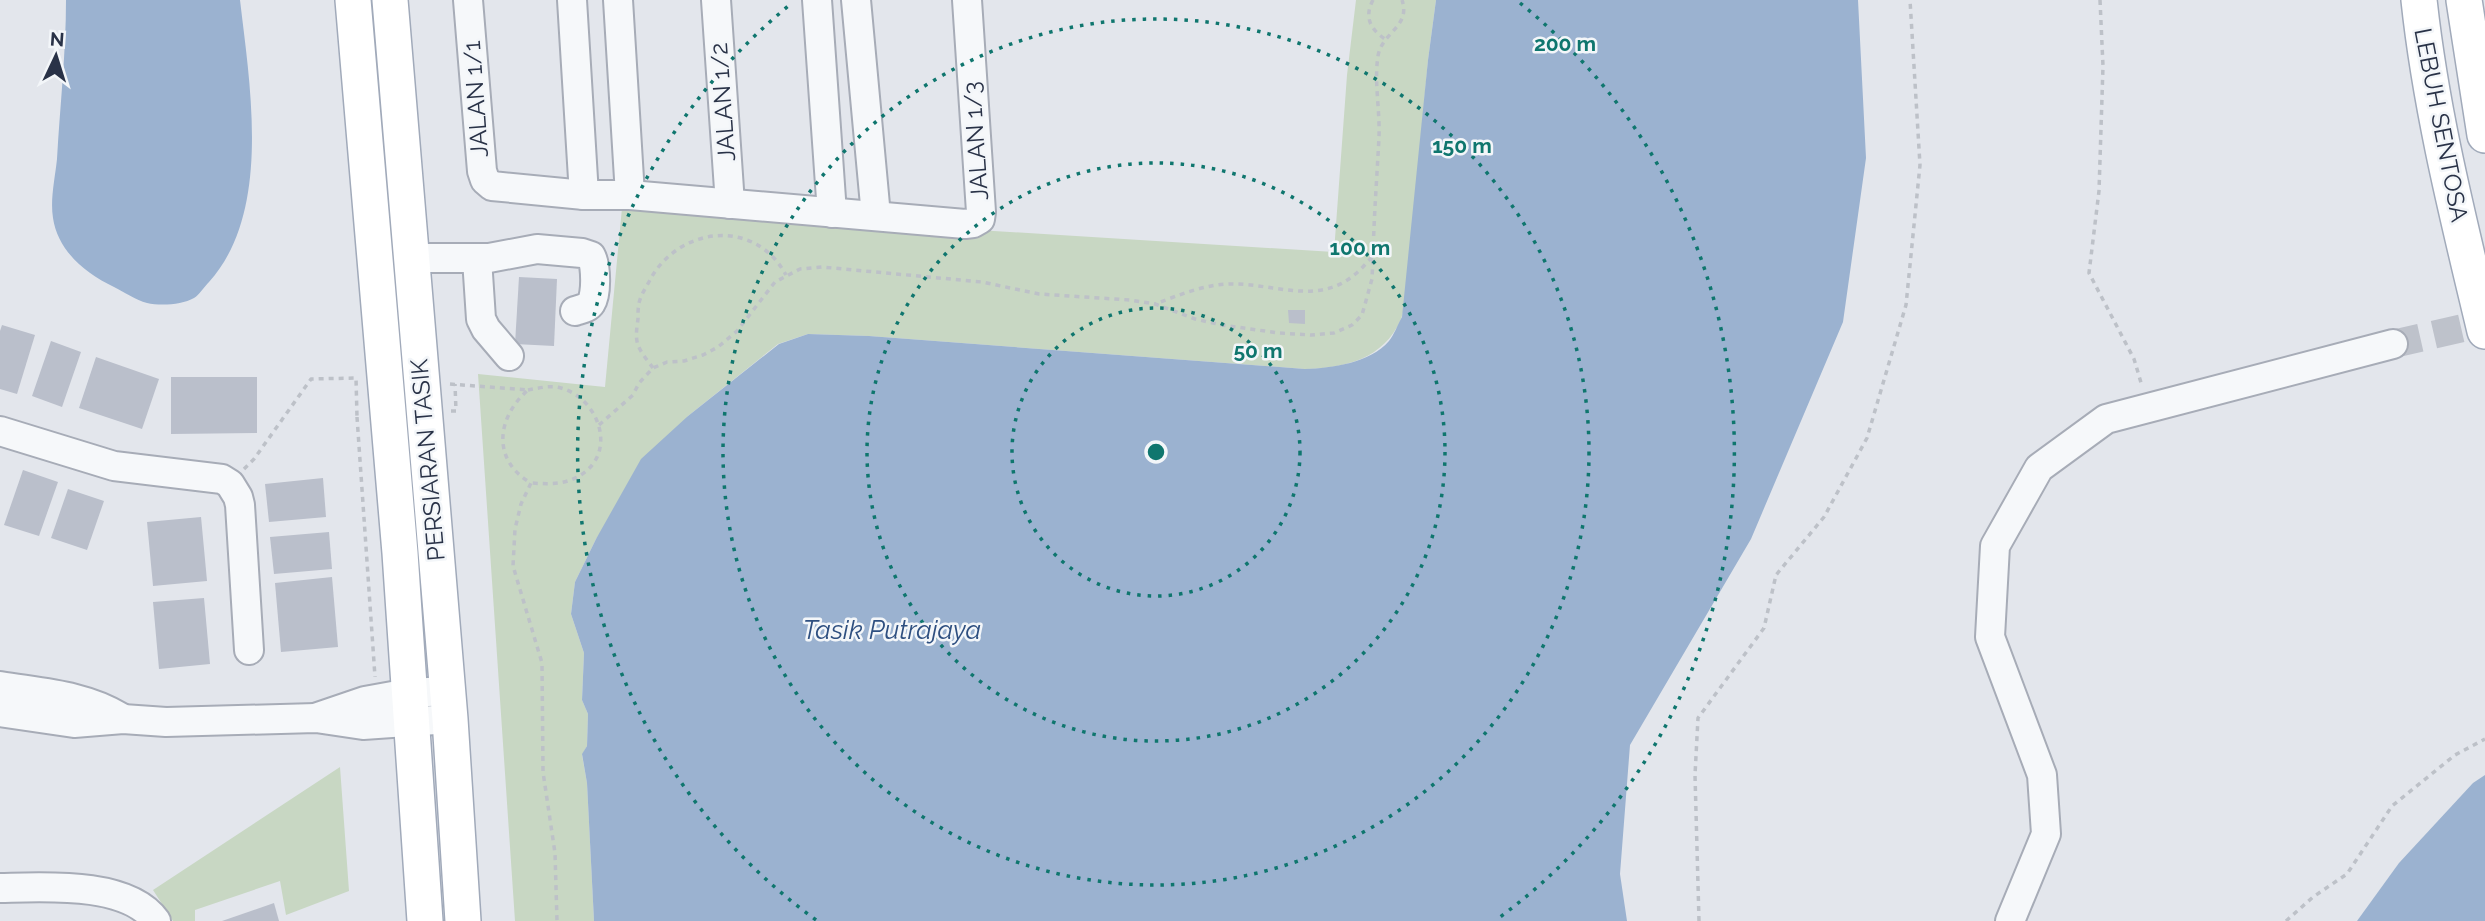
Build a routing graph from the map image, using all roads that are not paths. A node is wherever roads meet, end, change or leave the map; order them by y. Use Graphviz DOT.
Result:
graph roads {
  1 [pos="353,0"];
  2 [pos="390,0"];
  3 [pos="468,0"];
  4 [pos="572,0"];
  5 [pos="618,0"];
  6 [pos="716,0"];
  7 [pos="817,0"];
  8 [pos="856,0"];
  9 [pos="967,0"];
  10 [pos="2419,0"];
  11 [pos="2464,0"];
  12 [pos="2485,135"];
  13 [pos="584,195"];
  14 [pos="630,195"];
  15 [pos="730,204"];
  16 [pos="832,213"];
  17 [pos="876,216"];
  18 [pos="411,258"];
  19 [pos="477,258"];
  20 [pos="575,311"];
  21 [pos="2485,331"];
  22 [pos="2393,344"];
  23 [pos="509,356"];
  24 [pos="0,431"];
  25 [pos="249,650"];
  26 [pos="0,686"];
  27 [pos="399,704"];
  28 [pos="448,705"];
  29 [pos="0,712"];
  30 [pos="316,718"];
  31 [pos="123,719"];
  32 [pos="0,888"];
  33 [pos="156,921"];
  34 [pos="425,921"];
  35 [pos="463,921"];
  36 [pos="2010,921"];
  1 -- 27 [label="main road, PERSIARAN TASIK"];
  2 -- 18 [label="main road, PERSIARAN TASIK"];
  3 -- 13 [label="street, JALAN 1/1"];
  4 -- 13 [label="street"];
  5 -- 14 [label="street"];
  6 -- 15 [label="street, JALAN 1/2"];
  7 -- 16 [label="street"];
  8 -- 17 [label="street"];
  9 -- 17 [label="street, JALAN 1/3"];
  10 -- 21 [label="main road, LEBUH SENTOSA"];
  11 -- 12 [label="main road, LEBUH SENTOSA"];
  13 -- 14 [label="street"];
  14 -- 15 [label="street"];
  15 -- 16 [label="street"];
  16 -- 17 [label="street"];
  18 -- 19 [label="street"];
  18 -- 28 [label="main road, PERSIARAN TASIK"];
  19 -- 20 [label="street"];
  19 -- 23 [label="street"];
  22 -- 36 [label="street"];
  24 -- 25 [label="street"];
  26 -- 31 [label="street"];
  27 -- 28 [label="street"];
  27 -- 30 [label="street"];
  27 -- 30 [label="street"];
  27 -- 34 [label="main road, PERSIARAN TASIK"];
  28 -- 35 [label="main road, PERSIARAN TASIK"];
  29 -- 31 [label="street"];
  30 -- 31 [label="street"];
  32 -- 33 [label="street"];
}
